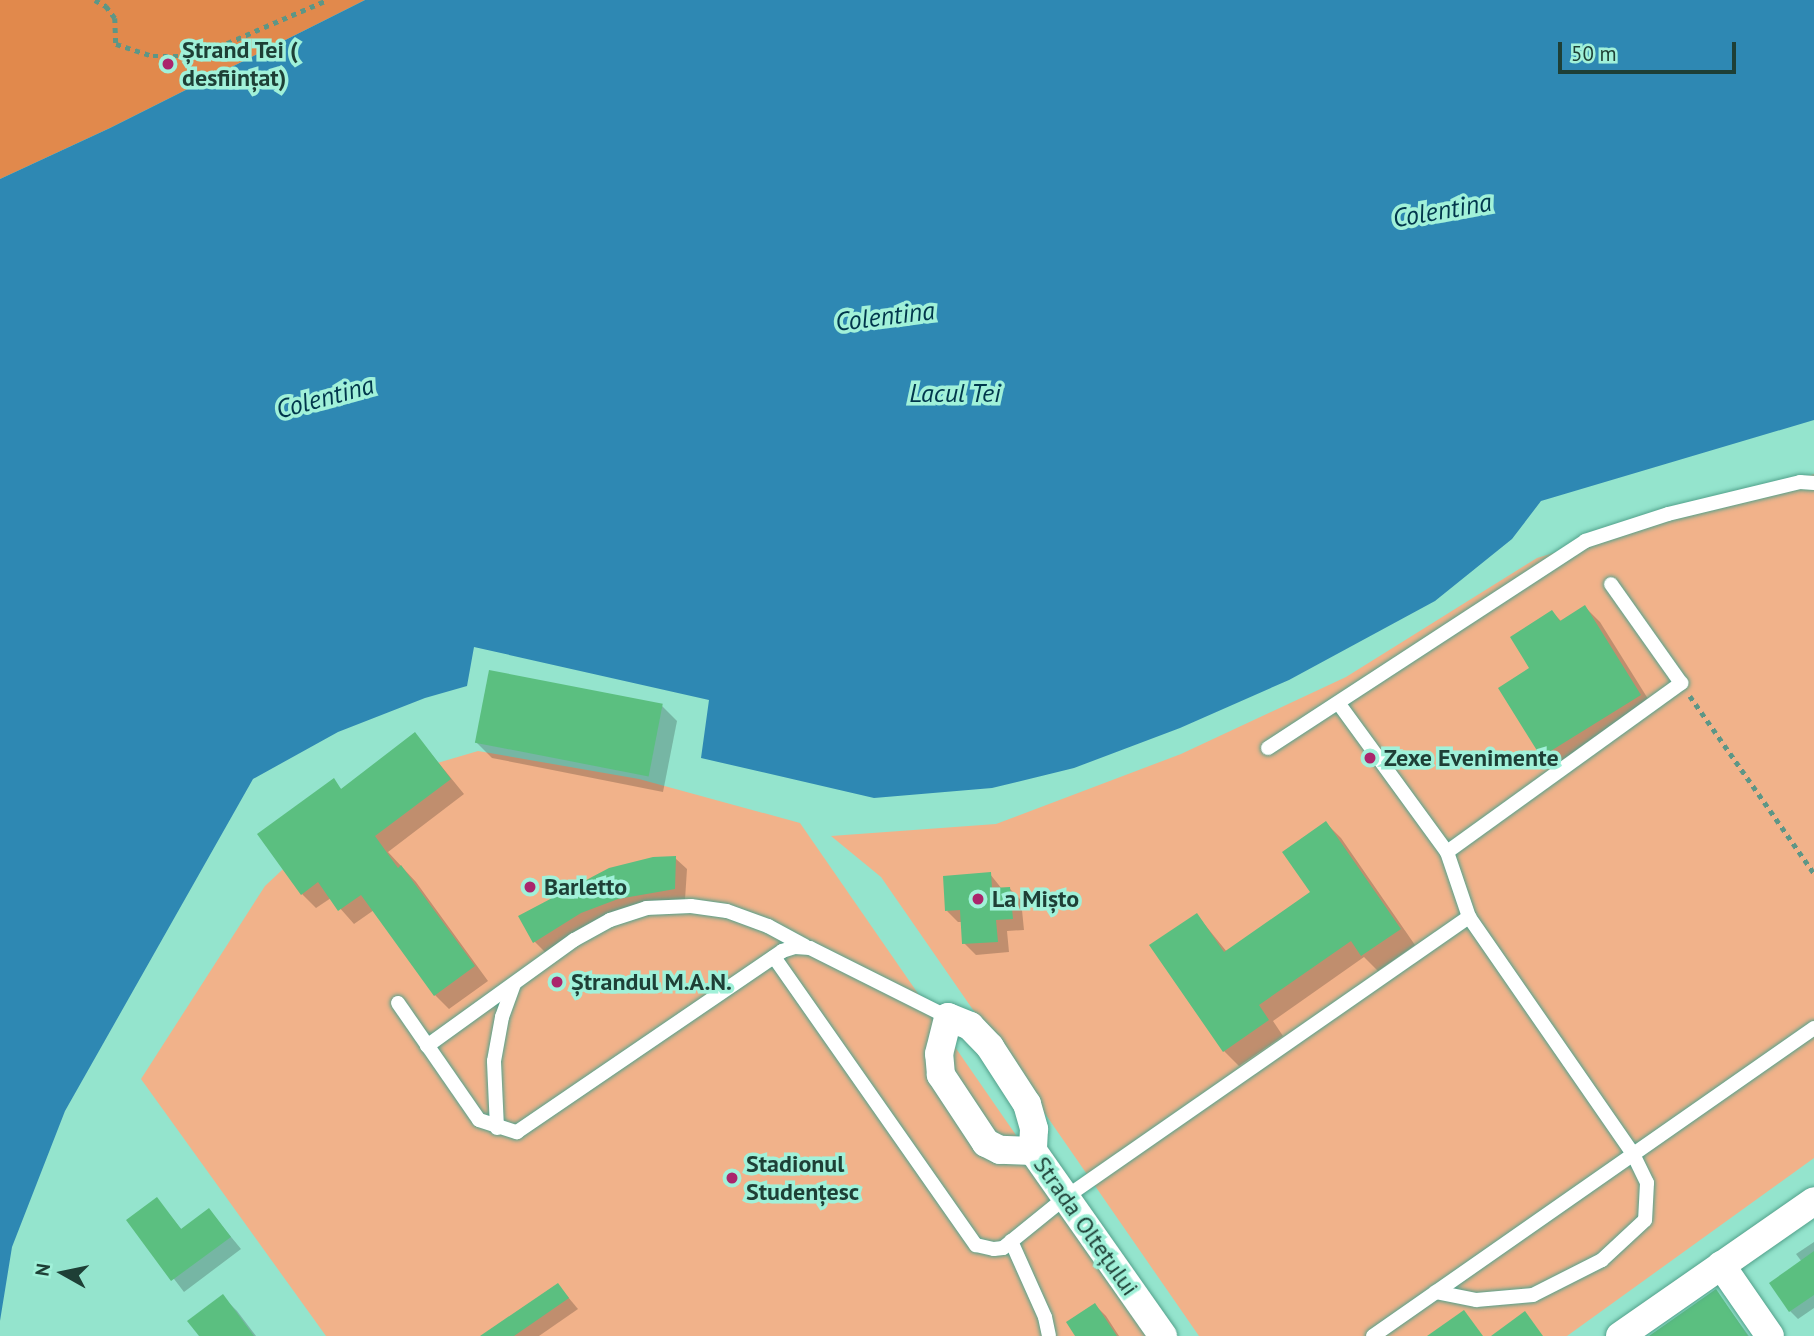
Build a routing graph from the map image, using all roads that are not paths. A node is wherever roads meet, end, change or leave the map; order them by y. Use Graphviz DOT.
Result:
graph roads {
  1 [pos="1814,483"];
  2 [pos="1611,584"];
  3 [pos="1339,704"];
  4 [pos="1268,748"];
  5 [pos="1447,852"];
  6 [pos="1469,916"];
  7 [pos="810,948"];
  8 [pos="774,957"];
  9 [pos="514,984"];
  10 [pos="398,1003"];
  11 [pos="948,1017"];
  12 [pos="1814,1028"];
  13 [pos="427,1046"];
  14 [pos="498,1128"];
  15 [pos="1033,1151"];
  16 [pos="1633,1154"];
  17 [pos="1066,1197"];
  18 [pos="1814,1201"];
  19 [pos="1011,1241"];
  20 [pos="1721,1265"];
  21 [pos="1436,1292"];
  22 [pos="1049,1336"];
  23 [pos="1163,1336"];
  24 [pos="1373,1336"];
  25 [pos="1620,1336"];
  26 [pos="1770,1336"];
  1 -- 3 [label="lane"];
  2 -- 5 [label="lane"];
  3 -- 4 [label="lane"];
  3 -- 5 [label="lane"];
  5 -- 6 [label="lane"];
  6 -- 16 [label="lane"];
  6 -- 17 [label="lane"];
  7 -- 8 [label="lane"];
  7 -- 9 [label="lane"];
  7 -- 11 [label="lane"];
  8 -- 14 [label="lane"];
  8 -- 19 [label="lane"];
  9 -- 13 [label="lane"];
  9 -- 14 [label="lane"];
  10 -- 13 [label="lane"];
  11 -- 15 [label="street, Strada Oltețului"];
  11 -- 15 [label="street"];
  12 -- 16 [label="lane"];
  13 -- 14 [label="lane"];
  15 -- 17 [label="street, Strada Oltețului"];
  16 -- 21 [label="lane"];
  16 -- 21 [label="lane"];
  17 -- 19 [label="lane"];
  17 -- 23 [label="street, Strada Oltețului"];
  18 -- 20 [label="street"];
  19 -- 22 [label="lane"];
  20 -- 25 [label="street"];
  20 -- 26 [label="street"];
  21 -- 24 [label="lane"];
}
